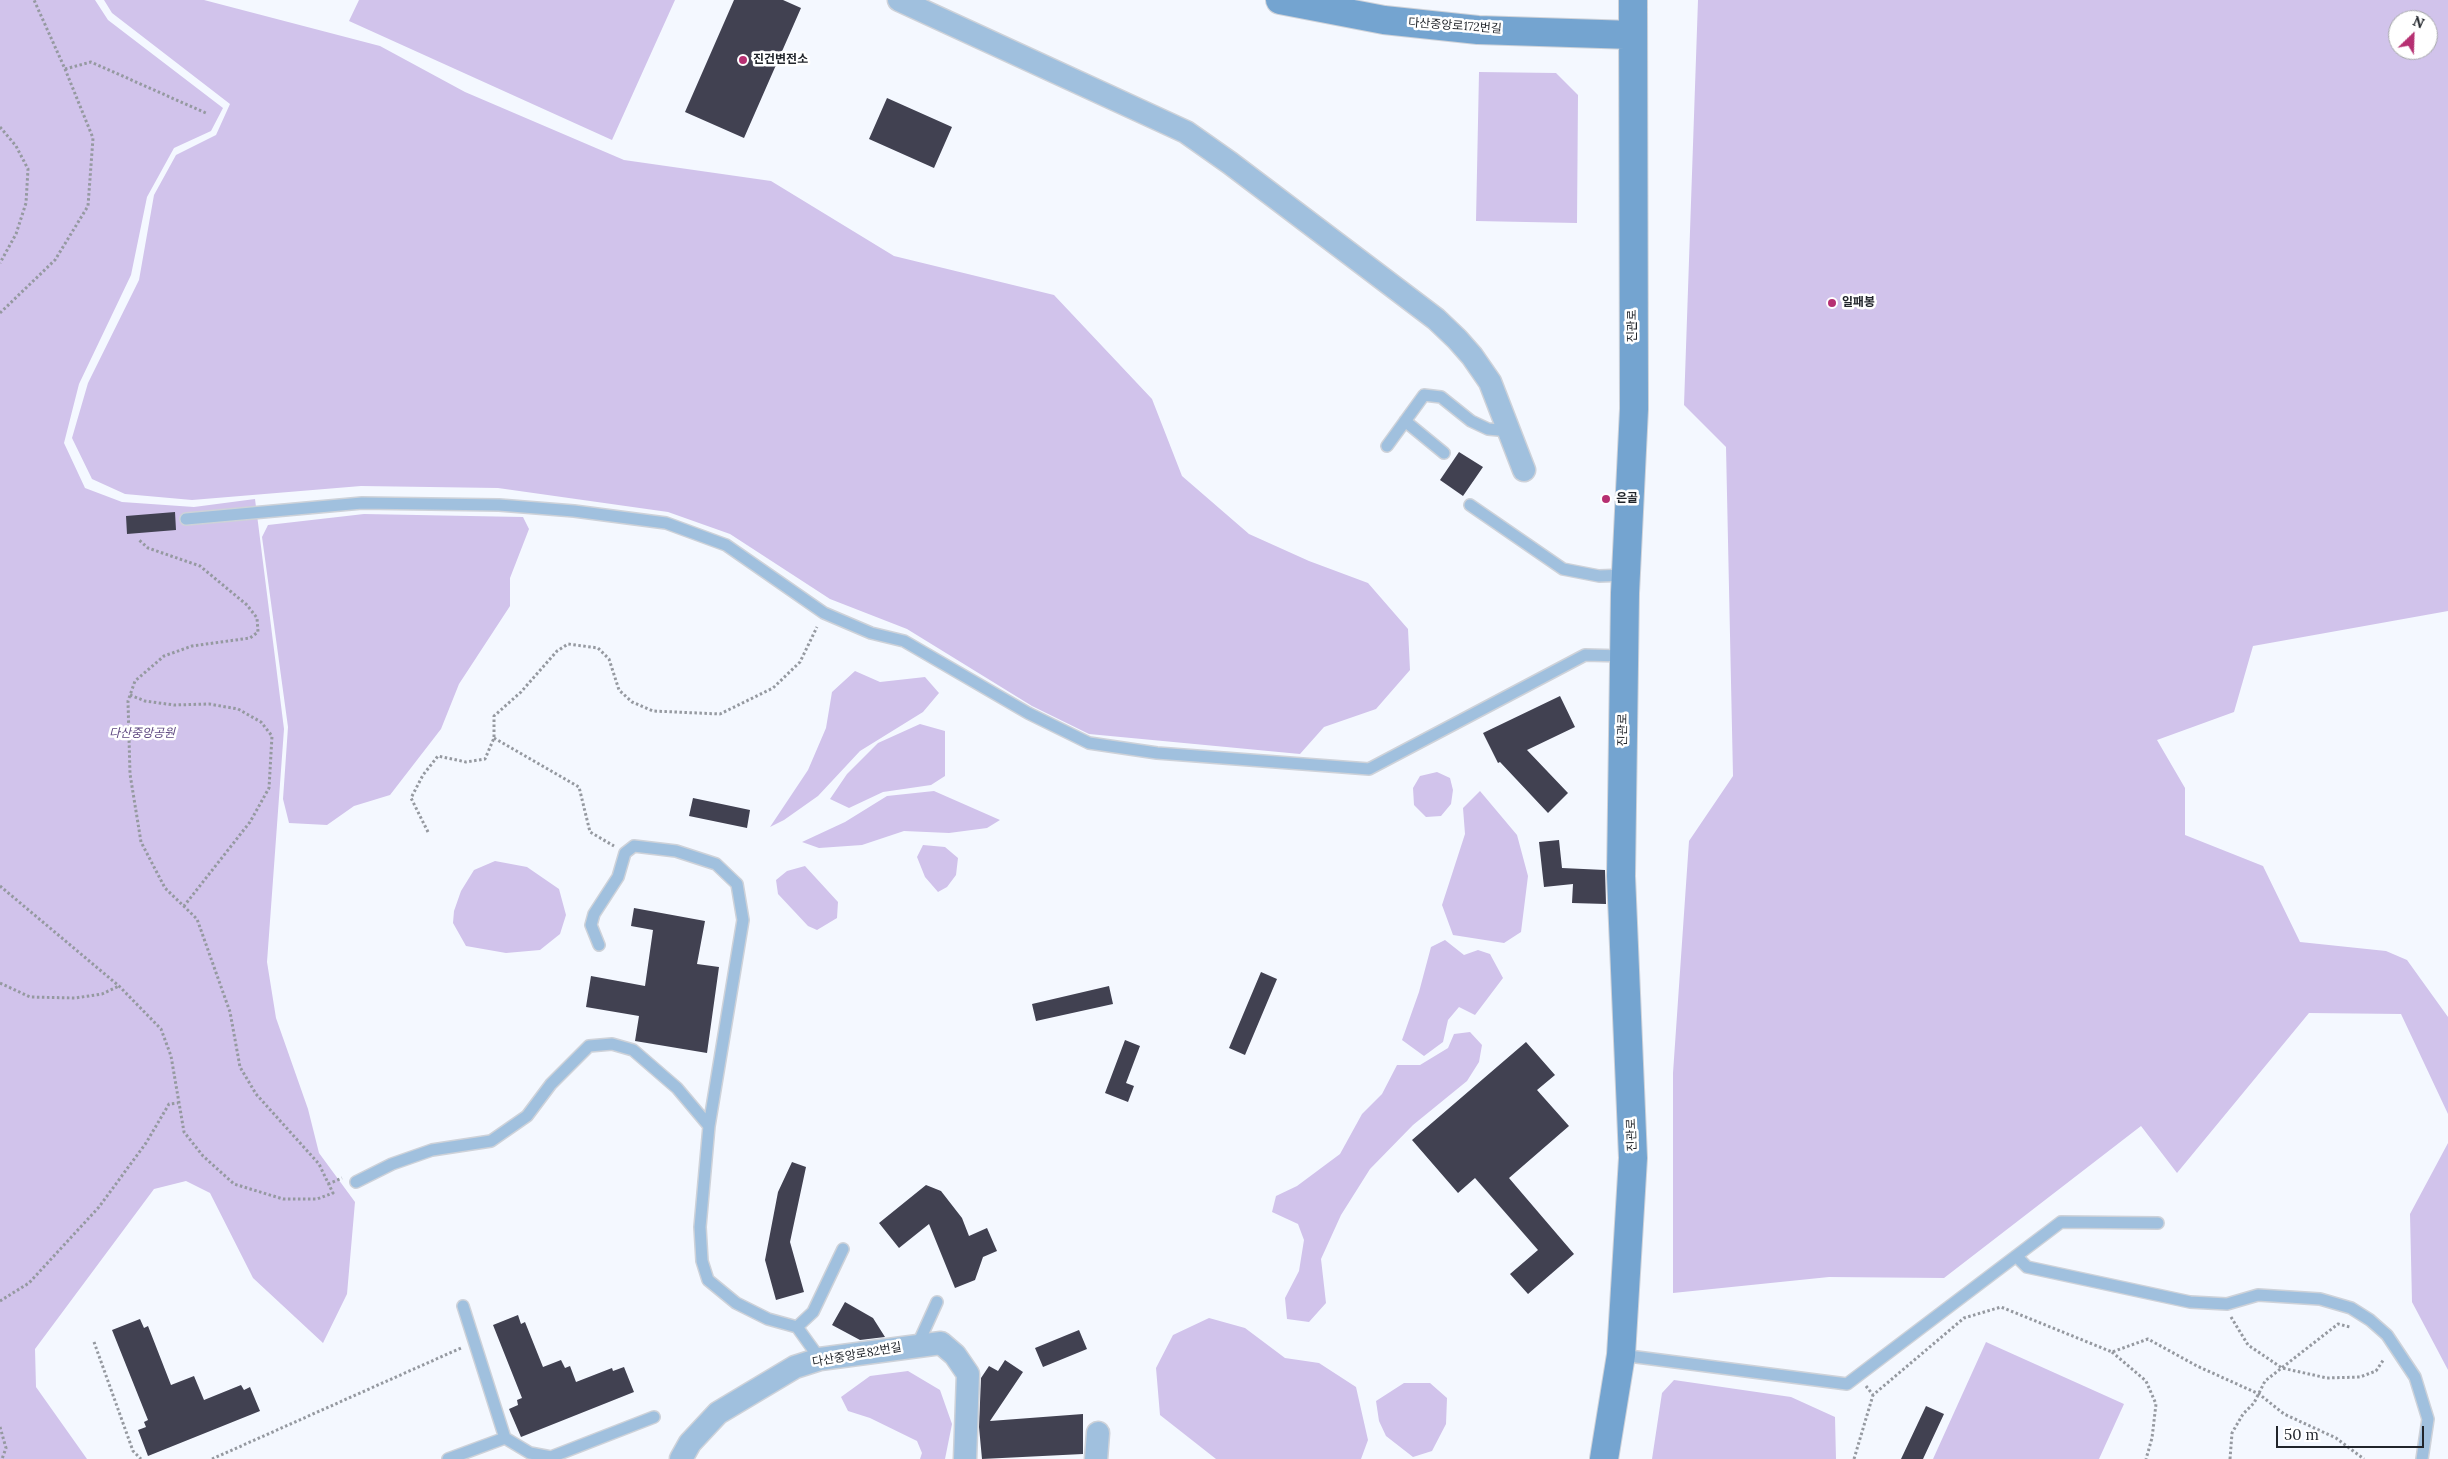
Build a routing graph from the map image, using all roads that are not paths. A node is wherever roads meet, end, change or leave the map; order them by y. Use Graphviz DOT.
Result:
graph roads {
  1 [pos="899,0"];
  2 [pos="1280,0"];
  3 [pos="1633,0"];
  4 [pos="1632,34"];
  5 [pos="1405,421"];
  6 [pos="1509,431"];
  7 [pos="1386,446"];
  8 [pos="1444,453"];
  9 [pos="1524,470"];
  10 [pos="1470,505"];
  11 [pos="186,520"];
  12 [pos="1626,575"];
  13 [pos="1624,656"];
  14 [pos="599,945"];
  15 [pos="709,1126"];
  16 [pos="356,1182"];
  17 [pos="2158,1223"];
  18 [pos="843,1249"];
  19 [pos="2016,1256"];
  20 [pos="937,1302"];
  21 [pos="463,1306"];
  22 [pos="797,1327"];
  23 [pos="918,1344"];
  24 [pos="1621,1355"];
  25 [pos="820,1359"];
  26 [pos="654,1417"];
  27 [pos="1098,1434"];
  28 [pos="505,1438"];
  29 [pos="552,1458"];
  30 [pos="448,1459"];
  31 [pos="681,1459"];
  32 [pos="965,1459"];
  33 [pos="1096,1459"];
  34 [pos="1604,1459"];
  35 [pos="2422,1459"];
  1 -- 6 [label="street"];
  2 -- 4 [label="main road, 다산중앙로172번길"];
  3 -- 4 [label="main road, 진관로"];
  4 -- 12 [label="main road, 진관로"];
  5 -- 6 [label="lane"];
  5 -- 7 [label="lane"];
  5 -- 8 [label="lane"];
  6 -- 9 [label="street"];
  10 -- 12 [label="lane"];
  11 -- 13 [label="lane"];
  12 -- 13 [label="main road, 진관로"];
  13 -- 24 [label="main road, 진관로"];
  14 -- 15 [label="lane"];
  15 -- 16 [label="lane"];
  15 -- 22 [label="lane"];
  17 -- 19 [label="lane"];
  18 -- 22 [label="lane"];
  19 -- 24 [label="lane"];
  19 -- 35 [label="lane"];
  20 -- 23 [label="lane"];
  21 -- 28 [label="lane"];
  22 -- 25 [label="lane"];
  23 -- 25 [label="street, 다산중앙로82번길"];
  23 -- 32 [label="street, 다산중앙로82번길"];
  24 -- 34 [label="main road, 진관로"];
  25 -- 31 [label="street, 다산중앙로82번길"];
  26 -- 29 [label="lane"];
  27 -- 33 [label="street"];
  28 -- 29 [label="lane"];
  28 -- 30 [label="lane"];
}
